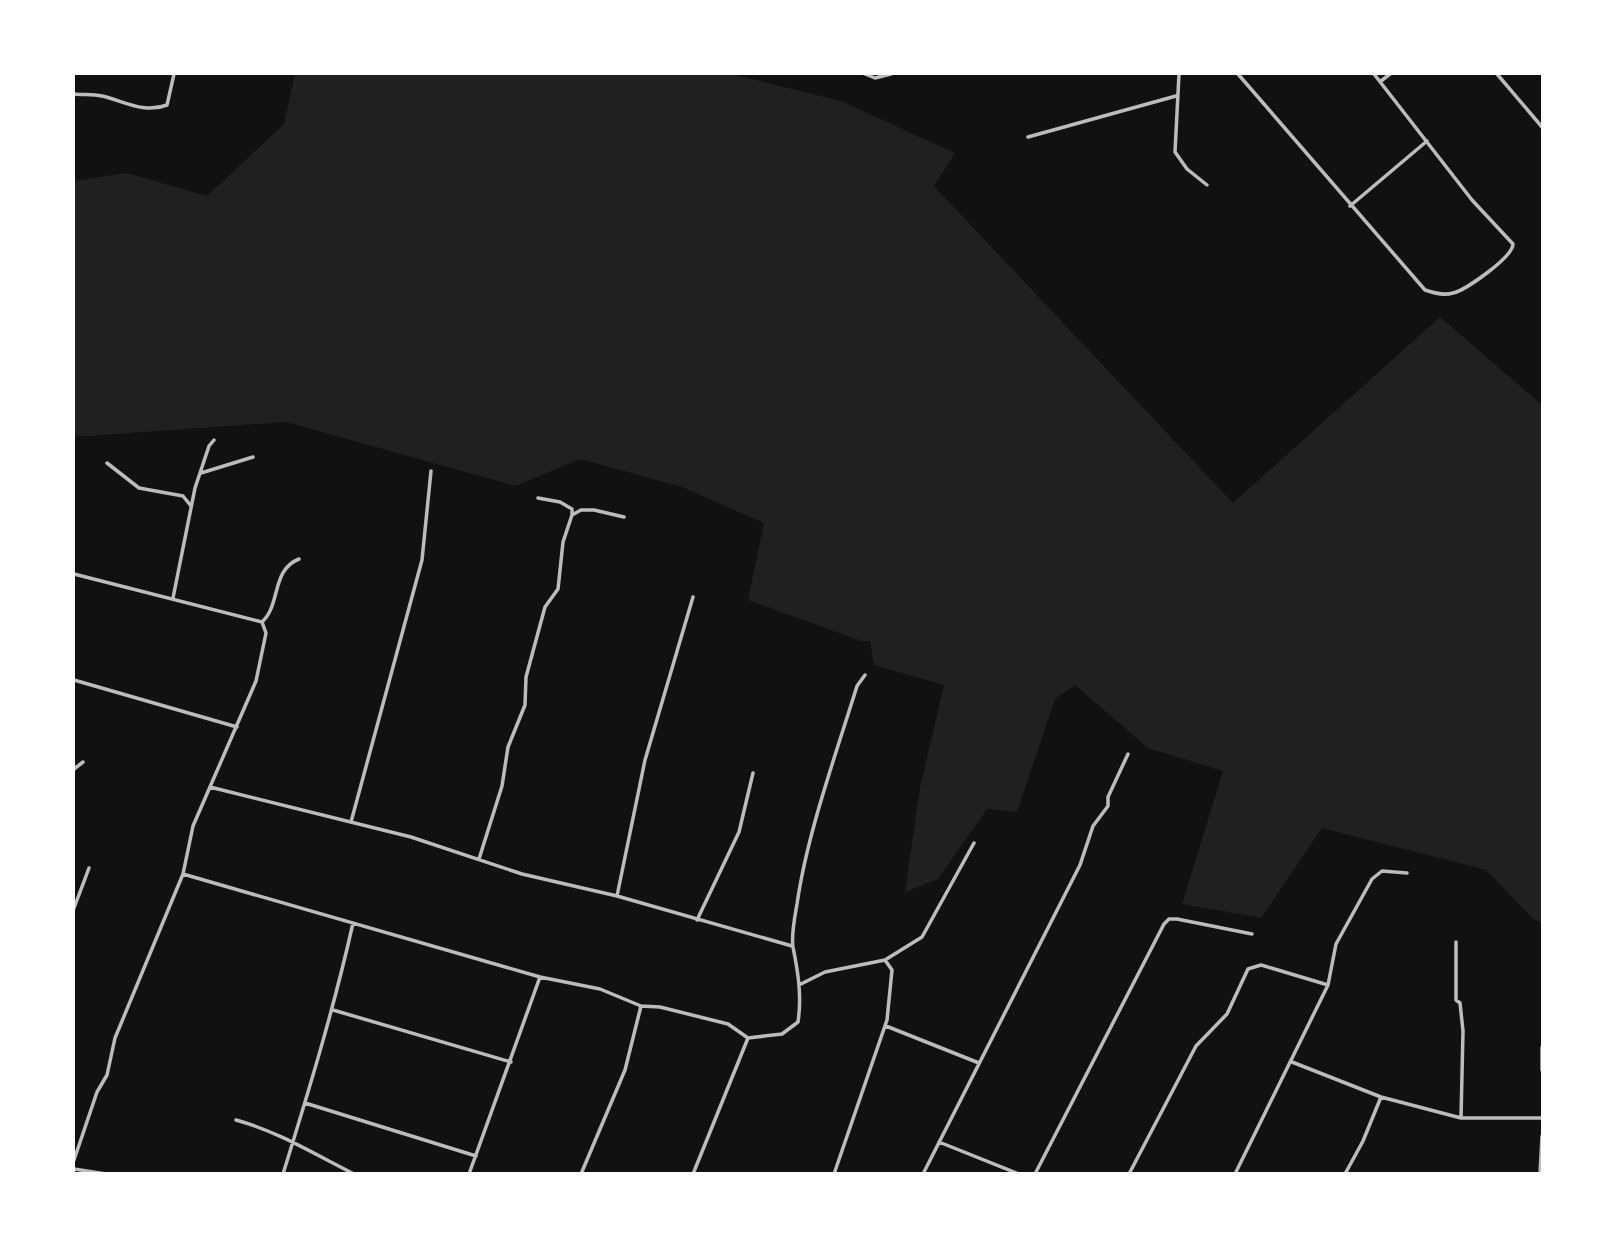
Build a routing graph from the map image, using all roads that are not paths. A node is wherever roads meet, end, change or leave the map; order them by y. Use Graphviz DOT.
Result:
graph roads {
  1 [pos="174,74"];
  2 [pos="865,74"];
  3 [pos="891,74"];
  4 [pos="1179,74"];
  5 [pos="1238,74"];
  6 [pos="1374,74"];
  7 [pos="1390,74"];
  8 [pos="1497,74"];
  9 [pos="1381,81"];
  10 [pos="74,94"];
  11 [pos="1176,96"];
  12 [pos="1542,127"];
  13 [pos="1028,137"];
  14 [pos="1427,141"];
  15 [pos="1207,185"];
  16 [pos="1350,205"];
  17 [pos="214,440"];
  18 [pos="253,457"];
  19 [pos="107,463"];
  20 [pos="431,471"];
  21 [pos="201,473"];
  22 [pos="538,498"];
  23 [pos="192,508"];
  24 [pos="572,515"];
  25 [pos="624,517"];
  26 [pos="299,559"];
  27 [pos="74,574"];
  28 [pos="693,597"];
  29 [pos="173,598"];
  30 [pos="262,622"];
  31 [pos="865,675"];
  32 [pos="74,680"];
  33 [pos="237,727"];
  34 [pos="1128,754"];
  35 [pos="83,762"];
  36 [pos="74,769"];
  37 [pos="753,773"];
  38 [pos="210,788"];
  39 [pos="351,822"];
  40 [pos="974,843"];
  41 [pos="479,859"];
  42 [pos="89,868"];
  43 [pos="1407,873"];
  44 [pos="184,874"];
  45 [pos="617,896"];
  46 [pos="74,908"];
  47 [pos="698,920"];
  48 [pos="353,923"];
  49 [pos="1252,934"];
  50 [pos="1456,942"];
  51 [pos="793,946"];
  52 [pos="885,960"];
  53 [pos="540,977"];
  54 [pos="799,985"];
  55 [pos="1328,985"];
  56 [pos="641,1006"];
  57 [pos="333,1010"];
  58 [pos="886,1026"];
  59 [pos="748,1038"];
  60 [pos="1542,1047"];
  61 [pos="511,1062"];
  62 [pos="1292,1062"];
  63 [pos="979,1063"];
  64 [pos="1542,1070"];
  65 [pos="1381,1097"];
  66 [pos="305,1103"];
  67 [pos="1461,1118"];
  68 [pos="1542,1118"];
  69 [pos="236,1120"];
  70 [pos="1542,1136"];
  71 [pos="939,1142"];
  72 [pos="293,1144"];
  73 [pos="476,1156"];
  74 [pos="74,1160"];
  75 [pos="74,1169"];
  76 [pos="106,1174"];
  77 [pos="283,1174"];
  78 [pos="355,1174"];
  79 [pos="469,1174"];
  80 [pos="581,1174"];
  81 [pos="693,1174"];
  82 [pos="834,1174"];
  83 [pos="923,1174"];
  84 [pos="1018,1174"];
  85 [pos="1034,1174"];
  86 [pos="1129,1174"];
  87 [pos="1235,1174"];
  88 [pos="1345,1174"];
  89 [pos="1540,1174"];
  1 -- 10 [label="street"];
  2 -- 3 [label="street"];
  4 -- 11 [label="street"];
  5 -- 16 [label="street"];
  6 -- 9 [label="street"];
  7 -- 9 [label="street"];
  8 -- 12 [label="street"];
  9 -- 14 [label="street"];
  11 -- 13 [label="street"];
  11 -- 15 [label="street"];
  14 -- 16 [label="street"];
  14 -- 16 [label="street"];
  17 -- 21 [label="street"];
  18 -- 21 [label="street"];
  19 -- 23 [label="street"];
  20 -- 39 [label="street"];
  21 -- 23 [label="street"];
  22 -- 24 [label="street"];
  23 -- 29 [label="street"];
  24 -- 25 [label="street"];
  24 -- 41 [label="street"];
  26 -- 30 [label="street"];
  27 -- 29 [label="street"];
  28 -- 45 [label="street"];
  29 -- 30 [label="street"];
  30 -- 33 [label="street"];
  31 -- 51 [label="street"];
  32 -- 33 [label="street"];
  33 -- 38 [label="street"];
  34 -- 63 [label="street"];
  35 -- 36 [label="street"];
  37 -- 47 [label="street"];
  38 -- 39 [label="street"];
  38 -- 44 [label="street"];
  39 -- 41 [label="street"];
  40 -- 52 [label="street"];
  41 -- 45 [label="street"];
  42 -- 46 [label="street"];
  43 -- 55 [label="street"];
  44 -- 48 [label="street"];
  44 -- 74 [label="street"];
  45 -- 47 [label="street"];
  47 -- 51 [label="street"];
  48 -- 53 [label="street"];
  48 -- 57 [label="street"];
  49 -- 85 [label="street"];
  50 -- 67 [label="street"];
  51 -- 54 [label="street"];
  52 -- 54 [label="street"];
  52 -- 58 [label="street"];
  53 -- 56 [label="street"];
  53 -- 61 [label="street"];
  54 -- 59 [label="street"];
  55 -- 62 [label="street"];
  55 -- 86 [label="street"];
  56 -- 59 [label="street"];
  56 -- 80 [label="street"];
  57 -- 61 [label="street"];
  57 -- 66 [label="street"];
  58 -- 63 [label="street"];
  58 -- 82 [label="street"];
  59 -- 81 [label="street"];
  60 -- 64 [label="street"];
  61 -- 73 [label="street"];
  62 -- 65 [label="street"];
  62 -- 87 [label="street"];
  63 -- 71 [label="street"];
  65 -- 67 [label="street"];
  65 -- 88 [label="street"];
  66 -- 72 [label="street"];
  66 -- 73 [label="street"];
  67 -- 68 [label="street"];
  69 -- 72 [label="street"];
  70 -- 89 [label="street"];
  71 -- 83 [label="street"];
  71 -- 84 [label="street"];
  72 -- 77 [label="street"];
  72 -- 78 [label="street"];
  73 -- 79 [label="street"];
  75 -- 76 [label="street"];
}
